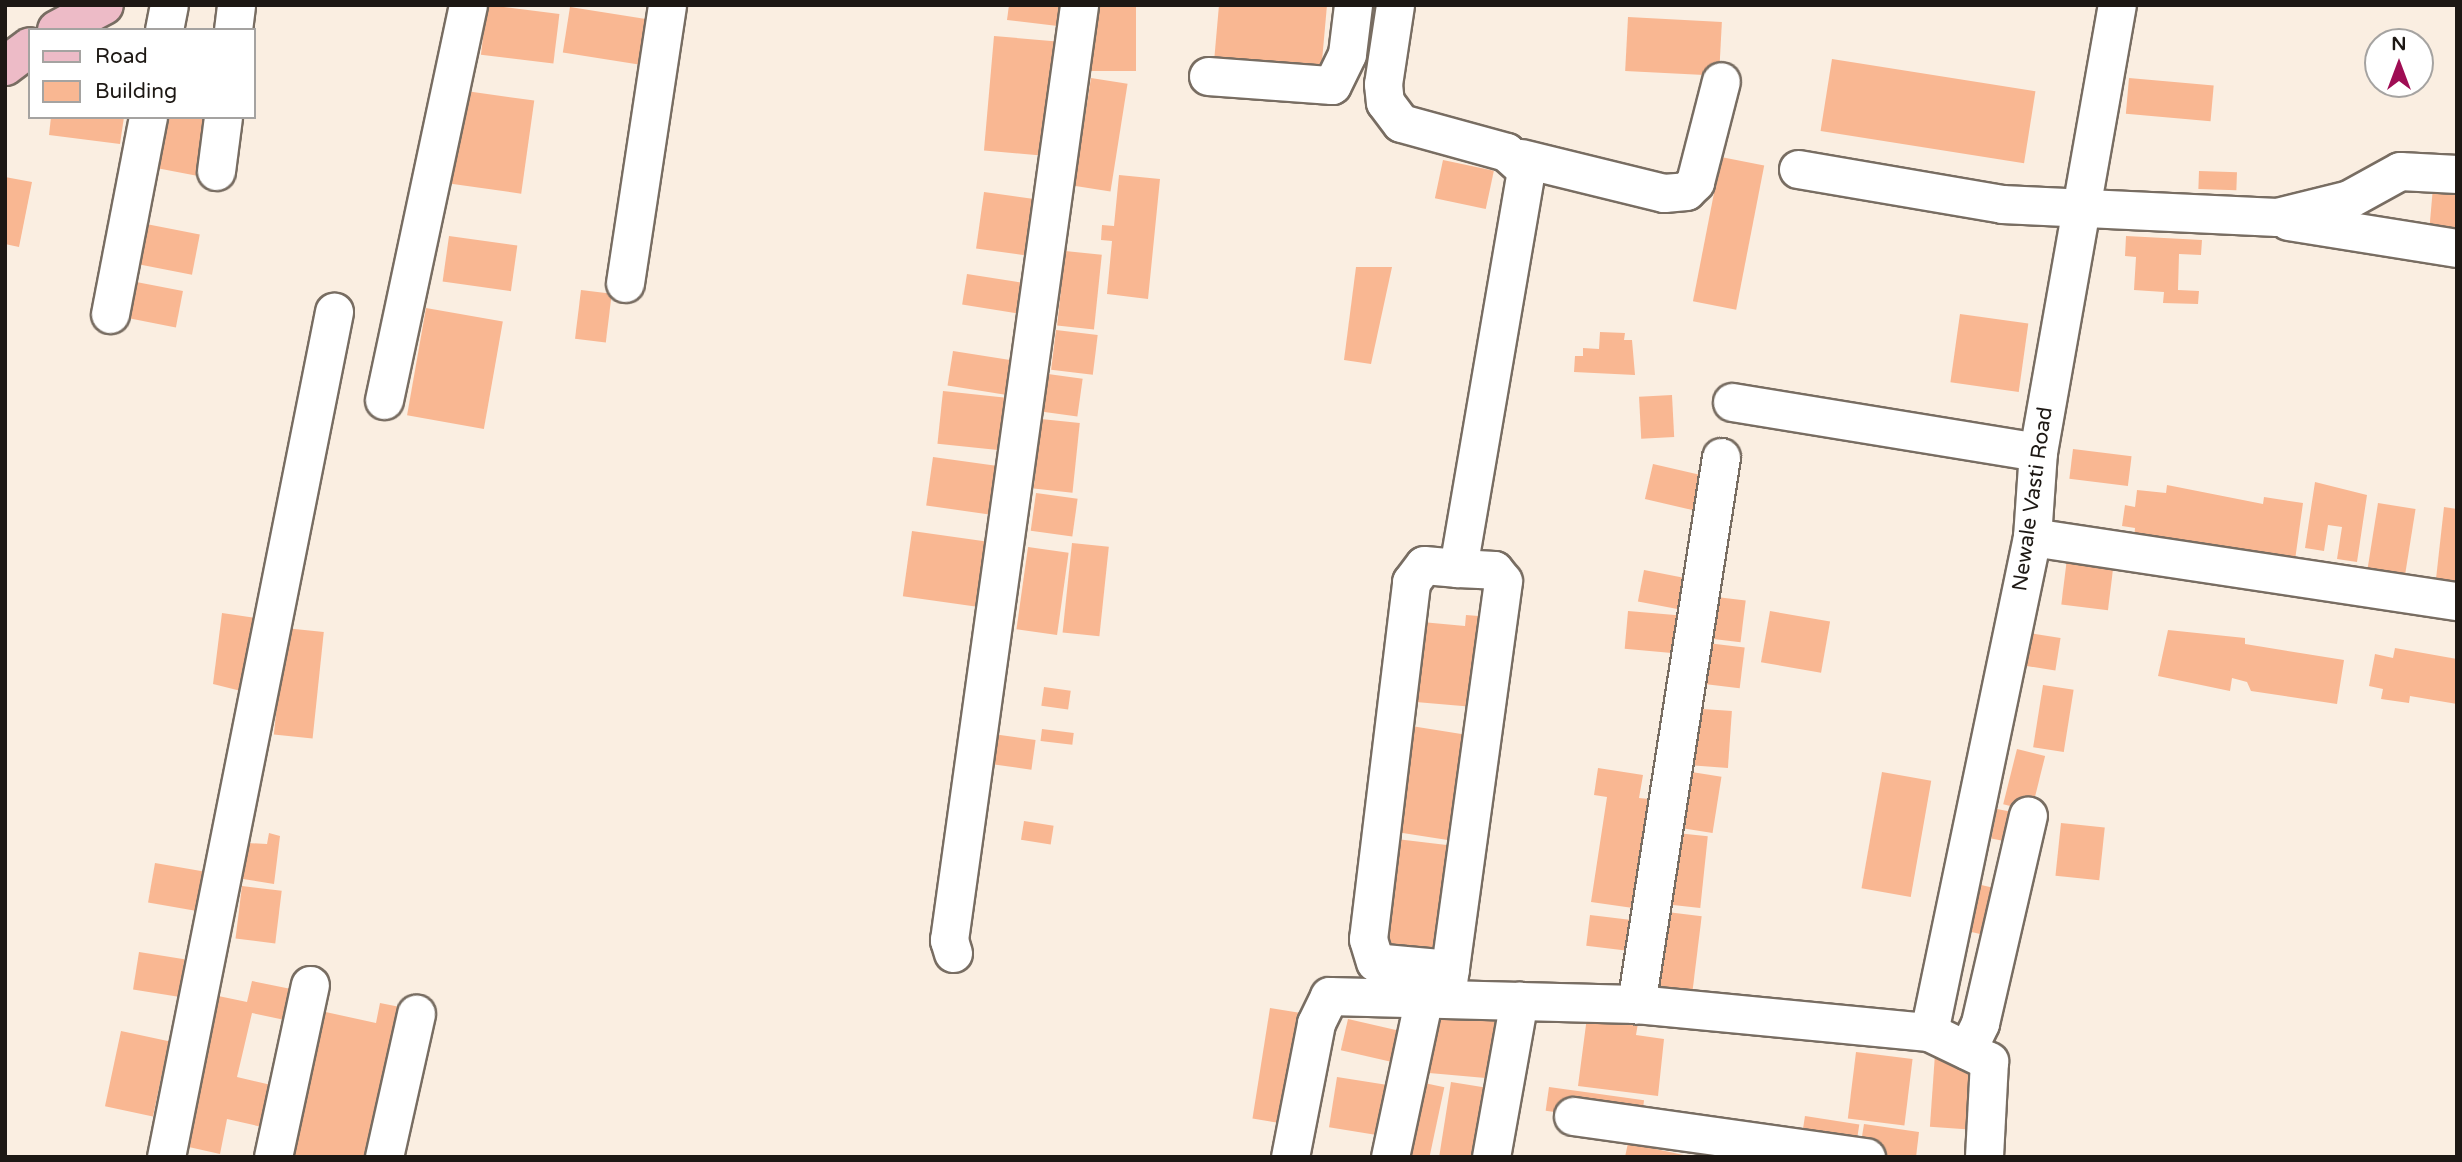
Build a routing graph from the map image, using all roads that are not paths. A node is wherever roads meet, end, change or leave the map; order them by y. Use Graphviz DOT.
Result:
graph roads {
  1 [pos="104,5"];
  2 [pos="169,5"];
  3 [pos="236,5"];
  4 [pos="468,5"];
  5 [pos="667,5"];
  6 [pos="1080,5"];
  7 [pos="1353,5"];
  8 [pos="1395,5"];
  9 [pos="2117,5"];
  10 [pos="61,28"];
  11 [pos="164,28"];
  12 [pos="233,28"];
  13 [pos="28,49"];
  14 [pos="5,66"];
  15 [pos="1208,76"];
  16 [pos="1721,80"];
  17 [pos="148,119"];
  18 [pos="223,119"];
  19 [pos="1521,159"];
  20 [pos="1798,169"];
  21 [pos="216,172"];
  22 [pos="2457,174"];
  23 [pos="2081,204"];
  24 [pos="2260,217"];
  25 [pos="2457,248"];
  26 [pos="625,283"];
  27 [pos="334,312"];
  28 [pos="110,314"];
  29 [pos="384,400"];
  30 [pos="1732,402"];
  31 [pos="2038,452"];
  32 [pos="1721,457"];
  33 [pos="2032,537"];
  34 [pos="1458,568"];
  35 [pos="2457,601"];
  36 [pos="2028,816"];
  37 [pos="953,953"];
  38 [pos="310,985"];
  39 [pos="1440,988"];
  40 [pos="1520,1000"];
  41 [pos="1636,1004"];
  42 [pos="416,1014"];
  43 [pos="1928,1032"];
  44 [pos="1967,1050"];
  45 [pos="1573,1115"];
  46 [pos="166,1157"];
  47 [pos="273,1157"];
  48 [pos="384,1157"];
  49 [pos="1290,1157"];
  50 [pos="1390,1157"];
  51 [pos="1491,1157"];
  52 [pos="1866,1157"];
  53 [pos="1984,1157"];
  1 -- 10 [label="main road"];
  2 -- 11 [label="street"];
  3 -- 12 [label="street"];
  4 -- 29 [label="street"];
  5 -- 26 [label="street"];
  6 -- 37 [label="street"];
  7 -- 15 [label="street"];
  8 -- 19 [label="street"];
  9 -- 23 [label="street, Newale Vasti Road"];
  13 -- 14 [label="main road"];
  16 -- 19 [label="street"];
  17 -- 28 [label="street"];
  18 -- 21 [label="street"];
  19 -- 34 [label="street"];
  20 -- 23 [label="street"];
  22 -- 24 [label="street"];
  23 -- 24 [label="street"];
  23 -- 31 [label="street, Newale Vasti Road"];
  24 -- 25 [label="street"];
  27 -- 46 [label="street"];
  30 -- 31 [label="street"];
  31 -- 33 [label="street, Newale Vasti Road"];
  32 -- 41 [label="street"];
  33 -- 35 [label="street"];
  33 -- 43 [label="street, Newale Vasti Road"];
  34 -- 39 [label="street"];
  34 -- 39 [label="street"];
  36 -- 44 [label="street"];
  38 -- 47 [label="street"];
  39 -- 40 [label="street"];
  39 -- 49 [label="street"];
  39 -- 50 [label="street"];
  40 -- 41 [label="street"];
  40 -- 51 [label="street"];
  41 -- 43 [label="street"];
  42 -- 48 [label="street"];
  43 -- 44 [label="street"];
  44 -- 53 [label="street"];
  45 -- 52 [label="street"];
}
